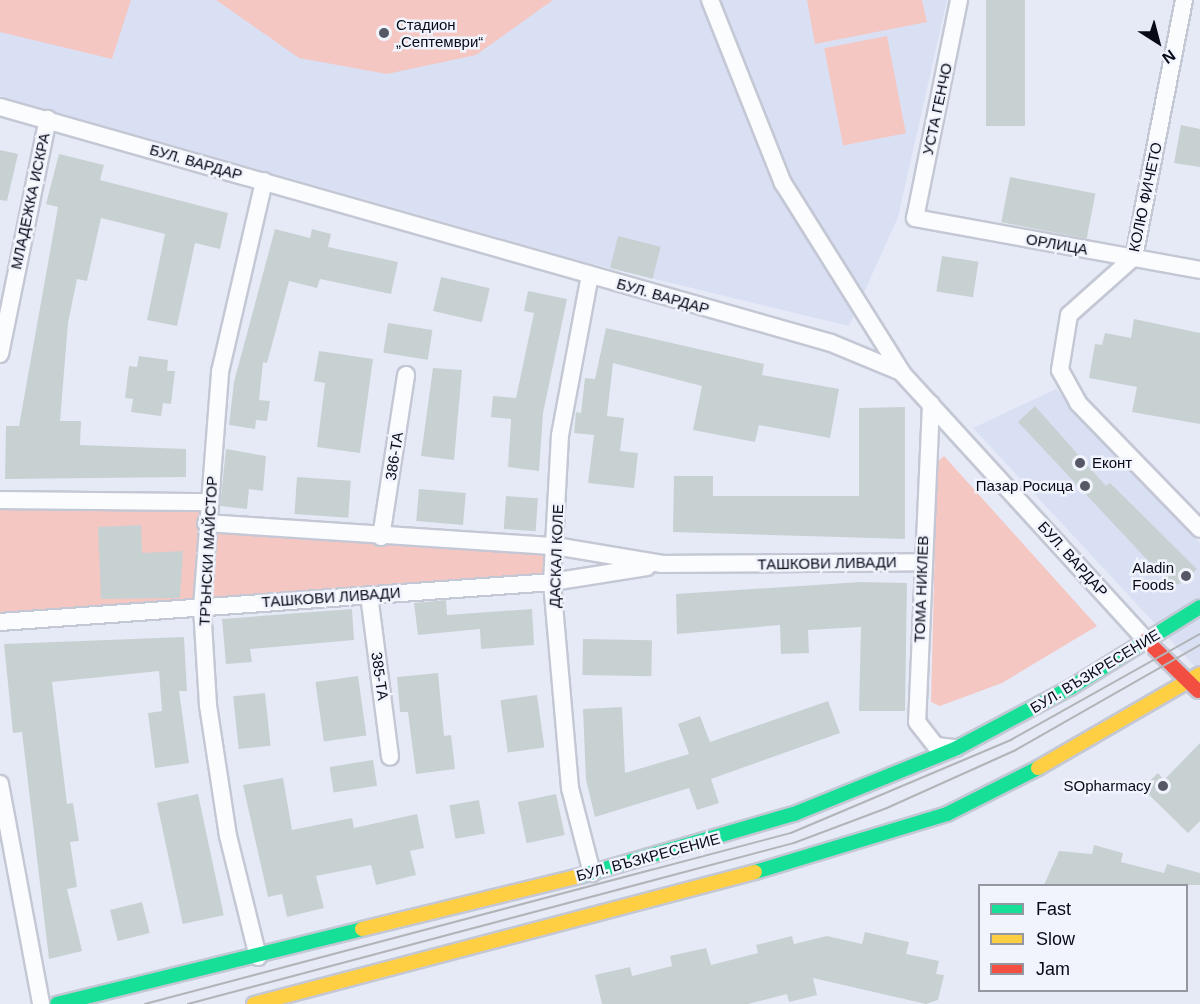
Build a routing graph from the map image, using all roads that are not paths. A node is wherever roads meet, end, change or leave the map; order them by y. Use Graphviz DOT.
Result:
graph roads {
  1 [pos="710,0"];
  2 [pos="959,0"];
  3 [pos="1184,0"];
  4 [pos="0,107"];
  5 [pos="48,120"];
  6 [pos="264,181"];
  7 [pos="915,218"];
  8 [pos="1134,257"];
  9 [pos="1200,270"];
  10 [pos="590,275"];
  11 [pos="0,354"];
  12 [pos="901,372"];
  13 [pos="406,375"];
  14 [pos="931,404"];
  15 [pos="0,500"];
  16 [pos="208,502"];
  17 [pos="206,523"];
  18 [pos="1200,530"];
  19 [pos="381,537"];
  20 [pos="555,546"];
  21 [pos="920,562"];
  22 [pos="662,564"];
  23 [pos="552,582"];
  24 [pos="369,595"];
  25 [pos="202,607"];
  26 [pos="1200,607"];
  27 [pos="0,622"];
  28 [pos="1146,640"];
  29 [pos="1194,678"];
  30 [pos="1200,694"];
  31 [pos="957,748"];
  32 [pos="390,757"];
  33 [pos="0,784"];
  34 [pos="592,873"];
  35 [pos="258,957"];
  36 [pos="41,1004"];
  37 [pos="57,1004"];
  38 [pos="254,1004"];
  1 -- 12 [label="street"];
  2 -- 7 [label="street, УСТА ГЕНЧО"];
  3 -- 8 [label="street, КОЛЮ ФИЧЕТО"];
  4 -- 5 [label="street, БУЛ. ВАРДАР"];
  5 -- 6 [label="street, БУЛ. ВАРДАР"];
  5 -- 11 [label="street, МЛАДЕЖКА ИСКРА"];
  6 -- 10 [label="street, БУЛ. ВАРДАР"];
  6 -- 16 [label="street, ТРЪНСКИ МАЙСТОР"];
  7 -- 8 [label="street, ОРЛИЦА"];
  8 -- 9 [label="street, ОРЛИЦА"];
  8 -- 18 [label="street, КОЛЮ ФИЧЕТО"];
  10 -- 12 [label="street, БУЛ. ВАРДАР"];
  10 -- 20 [label="street, ДАСКАЛ КОЛЕ"];
  12 -- 14 [label="street, БУЛ. ВАРДАР"];
  13 -- 19 [label="street, 386-ТА"];
  14 -- 21 [label="street, ТОМА НИКЛЕВ"];
  14 -- 28 [label="street, БУЛ. ВАРДАР"];
  15 -- 16 [label="street"];
  16 -- 17 [label="street, ТРЪНСКИ МАЙСТОР"];
  17 -- 19 [label="street, ТАШКОВИ ЛИВАДИ"];
  17 -- 25 [label="street, ТРЪНСКИ МАЙСТОР"];
  19 -- 20 [label="street, ТАШКОВИ ЛИВАДИ"];
  20 -- 22 [label="street, ТАШКОВИ ЛИВАДИ"];
  20 -- 23 [label="street, ДАСКАЛ КОЛЕ"];
  21 -- 22 [label="street, ТАШКОВИ ЛИВАДИ"];
  21 -- 31 [label="street, ТОМА НИКЛЕВ"];
  22 -- 23 [label="street, ТАШКОВИ ЛИВАДИ"];
  23 -- 24 [label="street, ТАШКОВИ ЛИВАДИ"];
  23 -- 34 [label="street, ДАСКАЛ КОЛЕ"];
  24 -- 25 [label="street, ТАШКОВИ ЛИВАДИ"];
  24 -- 32 [label="street, 385-ТА"];
  25 -- 27 [label="street, ТАШКОВИ ЛИВАДИ"];
  25 -- 35 [label="street, ТРЪНСКИ МАЙСТОР"];
  26 -- 28 [label="main road, БУЛ. ВЪЗКРЕСЕНИЕ"];
  28 -- 29 [label="main road, БУЛ. ВАРДАР"];
  28 -- 31 [label="main road, БУЛ. ВЪЗКРЕСЕНИЕ"];
  29 -- 30 [label="main road, БУЛ. ВАРДАР"];
  29 -- 38 [label="main road"];
  31 -- 34 [label="main road, БУЛ. ВЪЗКРЕСЕНИЕ"];
  33 -- 36 [label="street"];
  34 -- 35 [label="main road, БУЛ. ВЪЗКРЕСЕНИЕ"];
  35 -- 37 [label="main road, БУЛ. ВЪЗКРЕСЕНИЕ"];
}
